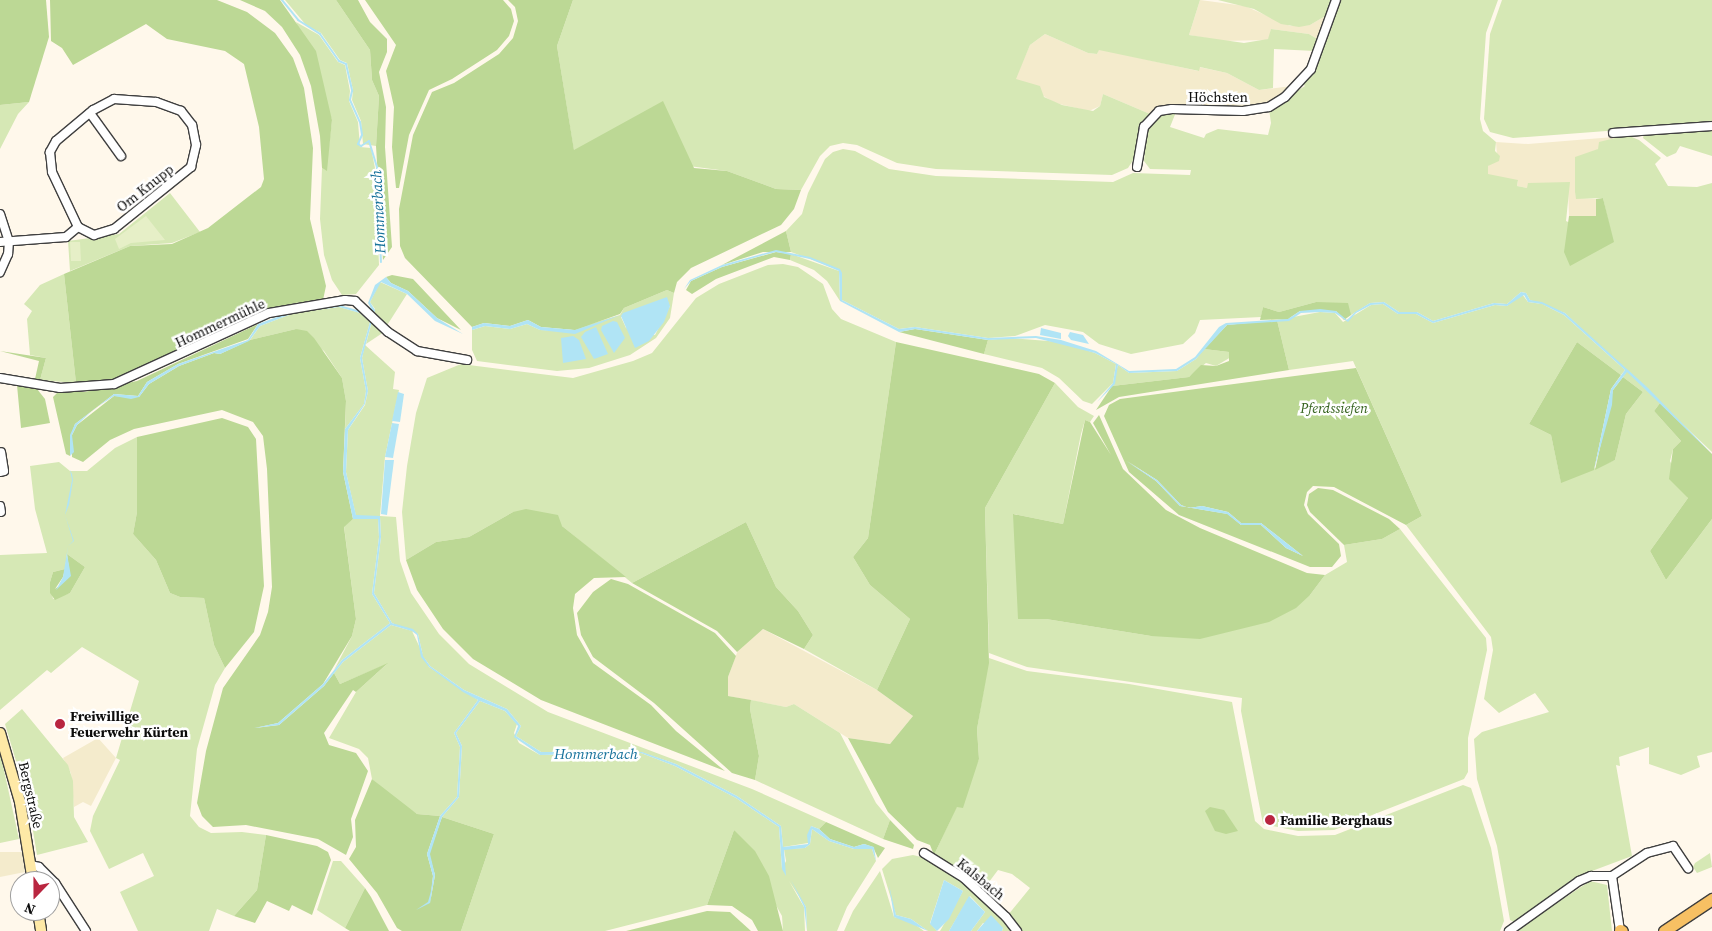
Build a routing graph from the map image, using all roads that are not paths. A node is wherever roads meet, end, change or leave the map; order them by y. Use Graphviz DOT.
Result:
graph roads {
  1 [pos="1336,0"];
  2 [pos="90,113"];
  3 [pos="1712,126"];
  4 [pos="1612,134"];
  5 [pos="121,156"];
  6 [pos="1137,167"];
  7 [pos="0,214"];
  8 [pos="78,227"];
  9 [pos="9,241"];
  10 [pos="0,242"];
  11 [pos="0,272"];
  12 [pos="466,360"];
  13 [pos="0,378"];
  14 [pos="1,452"];
  15 [pos="0,472"];
  16 [pos="0,733"];
  17 [pos="924,853"];
  18 [pos="31,865"];
  19 [pos="1688,868"];
  20 [pos="32,871"];
  21 [pos="1612,876"];
  22 [pos="1712,898"];
  23 [pos="86,931"];
  24 [pos="1017,931"];
  25 [pos="1509,931"];
  26 [pos="1621,931"];
  27 [pos="1664,931"];
  1 -- 6 [label="street, Höchsten"];
  2 -- 5 [label="street"];
  2 -- 8 [label="street, Om Knupp"];
  2 -- 8 [label="street, Om Knupp"];
  3 -- 4 [label="street"];
  7 -- 9 [label="street"];
  8 -- 9 [label="street"];
  9 -- 10 [label="street"];
  9 -- 11 [label="street"];
  12 -- 13 [label="street, Hommermühle"];
  14 -- 15 [label="street"];
  16 -- 18 [label="main road, Bergstraße"];
  17 -- 24 [label="street, Kalsbach"];
  18 -- 20 [label="main road, Bergstraße"];
  18 -- 23 [label="street"];
  19 -- 21 [label="street"];
  21 -- 25 [label="street"];
  21 -- 26 [label="street"];
  22 -- 27 [label="main road"];
}
